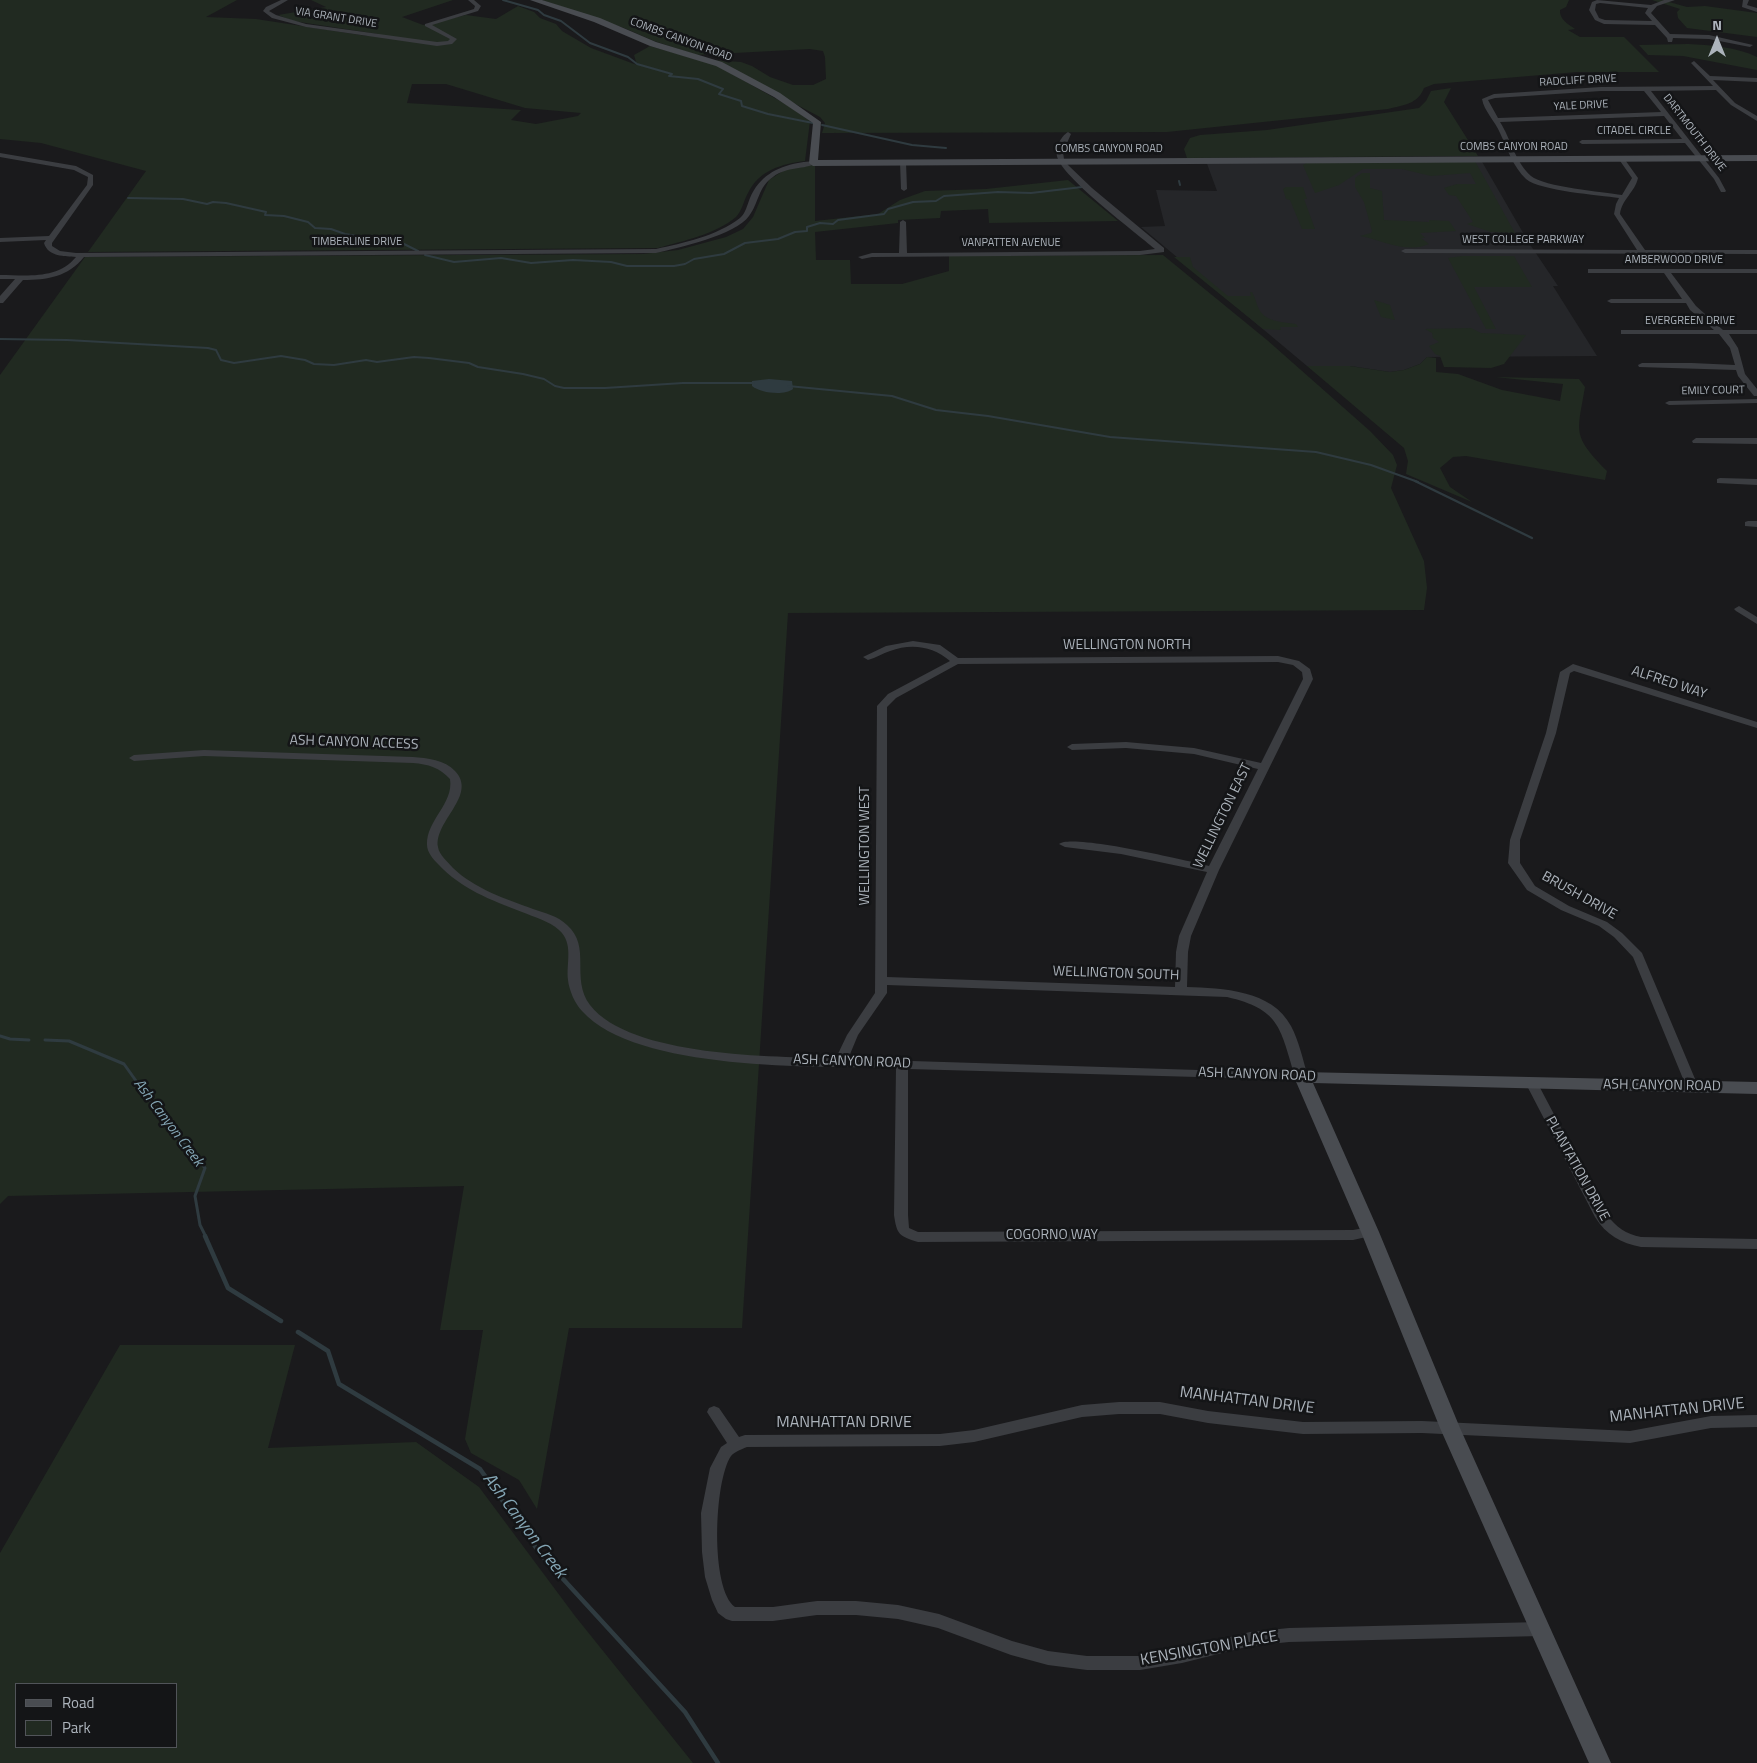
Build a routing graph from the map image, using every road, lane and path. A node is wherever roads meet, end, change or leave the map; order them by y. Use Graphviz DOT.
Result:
graph roads {
  1 [pos="285,0"];
  2 [pos="471,0"];
  3 [pos="534,0"];
  4 [pos="1672,0"];
  5 [pos="1746,0"];
  6 [pos="1651,7"];
  7 [pos="1757,10"];
  8 [pos="1656,23"];
  9 [pos="1750,45"];
  10 [pos="1694,63"];
  11 [pos="1710,78"];
  12 [pos="1757,80"];
  13 [pos="1719,88"];
  14 [pos="1646,89"];
  15 [pos="1667,114"];
  16 [pos="1757,119"];
  17 [pos="1496,120"];
  18 [pos="1068,134"];
  19 [pos="1686,140"];
  20 [pos="1582,142"];
  21 [pos="0,155"];
  22 [pos="1514,158"];
  23 [pos="1621,158"];
  24 [pos="1699,158"];
  25 [pos="1757,158"];
  26 [pos="1061,161"];
  27 [pos="903,162"];
  28 [pos="813,163"];
  29 [pos="904,190"];
  30 [pos="1724,191"];
  31 [pos="1624,197"];
  32 [pos="903,222"];
  33 [pos="49,238"];
  34 [pos="0,240"];
  35 [pos="1404,251"];
  36 [pos="1642,251"];
  37 [pos="1757,251"];
  38 [pos="903,254"];
  39 [pos="82,255"];
  40 [pos="862,257"];
  41 [pos="1591,271"];
  42 [pos="1666,271"];
  43 [pos="1754,271"];
  44 [pos="0,277"];
  45 [pos="21,277"];
  46 [pos="1757,280"];
  47 [pos="1686,300"];
  48 [pos="0,301"];
  49 [pos="1611,301"];
  50 [pos="1624,332"];
  51 [pos="1723,332"];
  52 [pos="1757,332"];
  53 [pos="1642,365"];
  54 [pos="1739,368"];
  55 [pos="1757,394"];
  56 [pos="1757,401"];
  57 [pos="1669,403"];
  58 [pos="1696,441"];
  59 [pos="1757,441"];
  60 [pos="1720,481"];
  61 [pos="1757,482"];
  62 [pos="1739,609"];
  63 [pos="1757,621"];
  64 [pos="868,657"];
  65 [pos="956,661"];
  66 [pos="1298,664"];
  67 [pos="1573,667"];
  68 [pos="1757,725"];
  69 [pos="1072,747"];
  70 [pos="134,758"];
  71 [pos="1264,767"];
  72 [pos="1065,844"];
  73 [pos="1212,870"];
  74 [pos="882,981"];
  75 [pos="1181,991"];
  76 [pos="757,1060"];
  77 [pos="841,1062"];
  78 [pos="902,1064"];
  79 [pos="1302,1077"];
  80 [pos="1531,1082"];
  81 [pos="1692,1086"];
  82 [pos="1757,1088"];
  83 [pos="1370,1232"];
  84 [pos="1757,1244"];
  85 [pos="714,1412"];
  86 [pos="1757,1421"];
  87 [pos="1450,1428"];
  88 [pos="736,1444"];
  89 [pos="1541,1629"];
  90 [pos="1600,1763"];
  1 -- 2 [label="street, VIA GRANT DRIVE"];
  3 -- 28 [label="street, COMBS CANYON ROAD"];
  4 -- 6 [label="street"];
  5 -- 7 [label="street"];
  6 -- 8 [label="street"];
  6 -- 8 [label="street"];
  8 -- 9 [label="street"];
  10 -- 11 [label="street"];
  11 -- 12 [label="street"];
  11 -- 13 [label="street"];
  13 -- 14 [label="street, RADCLIFF DRIVE"];
  13 -- 16 [label="street"];
  14 -- 15 [label="street, DARTMOUTH DRIVE"];
  14 -- 17 [label="street, RADCLIFF DRIVE"];
  15 -- 17 [label="street, YALE DRIVE"];
  15 -- 19 [label="street, DARTMOUTH DRIVE"];
  17 -- 22 [label="street"];
  18 -- 26 [label="street"];
  19 -- 20 [label="street, CITADEL CIRCLE"];
  19 -- 24 [label="street, DARTMOUTH DRIVE"];
  21 -- 33 [label="street"];
  22 -- 23 [label="street, COMBS CANYON ROAD"];
  22 -- 26 [label="street, COMBS CANYON ROAD"];
  22 -- 31 [label="street"];
  23 -- 24 [label="street, COMBS CANYON ROAD"];
  23 -- 31 [label="street"];
  24 -- 25 [label="street, COMBS CANYON ROAD"];
  24 -- 30 [label="street, DARTMOUTH DRIVE"];
  26 -- 27 [label="street, COMBS CANYON ROAD"];
  26 -- 38 [label="street, VANPATTEN AVENUE"];
  27 -- 28 [label="street, COMBS CANYON ROAD"];
  27 -- 29 [label="street"];
  28 -- 39 [label="street, TIMBERLINE DRIVE"];
  31 -- 36 [label="street"];
  32 -- 38 [label="street"];
  33 -- 34 [label="street"];
  33 -- 39 [label="street, TIMBERLINE DRIVE"];
  35 -- 36 [label="street, WEST COLLEGE PARKWAY"];
  36 -- 37 [label="street, WEST COLLEGE PARKWAY"];
  38 -- 40 [label="street, VANPATTEN AVENUE"];
  39 -- 45 [label="street"];
  41 -- 42 [label="street, AMBERWOOD DRIVE"];
  42 -- 43 [label="street, AMBERWOOD DRIVE"];
  42 -- 47 [label="street"];
  43 -- 46 [label="street"];
  44 -- 45 [label="street"];
  45 -- 48 [label="street"];
  47 -- 49 [label="street"];
  47 -- 51 [label="street"];
  50 -- 51 [label="street, EVERGREEN DRIVE"];
  51 -- 52 [label="street, EVERGREEN DRIVE"];
  51 -- 54 [label="street"];
  53 -- 54 [label="street"];
  54 -- 55 [label="street"];
  56 -- 57 [label="street, EMILY COURT"];
  58 -- 59 [label="street"];
  60 -- 61 [label="street"];
  62 -- 63 [label="street"];
  64 -- 65 [label="street"];
  65 -- 66 [label="street, WELLINGTON NORTH"];
  65 -- 74 [label="street, WELLINGTON WEST"];
  66 -- 71 [label="street, WELLINGTON EAST"];
  67 -- 68 [label="street, ALFRED WAY"];
  67 -- 81 [label="street, BRUSH DRIVE"];
  69 -- 71 [label="street"];
  70 -- 76 [label="street, ASH CANYON ACCESS"];
  71 -- 73 [label="street, WELLINGTON EAST"];
  72 -- 73 [label="street"];
  73 -- 75 [label="street, WELLINGTON EAST"];
  74 -- 75 [label="street, WELLINGTON SOUTH"];
  74 -- 77 [label="street, WELLINGTON WEST"];
  75 -- 79 [label="street, WELLINGTON SOUTH"];
  76 -- 77 [label="street, ASH CANYON ROAD"];
  77 -- 78 [label="street, ASH CANYON ROAD"];
  78 -- 79 [label="street, ASH CANYON ROAD"];
  78 -- 83 [label="street, COGORNO WAY"];
  79 -- 80 [label="street, ASH CANYON ROAD"];
  79 -- 83 [label="street"];
  80 -- 81 [label="street, ASH CANYON ROAD"];
  80 -- 84 [label="street, PLANTATION DRIVE"];
  81 -- 82 [label="street, ASH CANYON ROAD"];
  83 -- 87 [label="street"];
  85 -- 88 [label="street"];
  86 -- 87 [label="street, MANHATTAN DRIVE"];
  87 -- 88 [label="street, MANHATTAN DRIVE"];
  87 -- 89 [label="street"];
  88 -- 89 [label="street, KENSINGTON PLACE"];
  89 -- 90 [label="street"];
}
